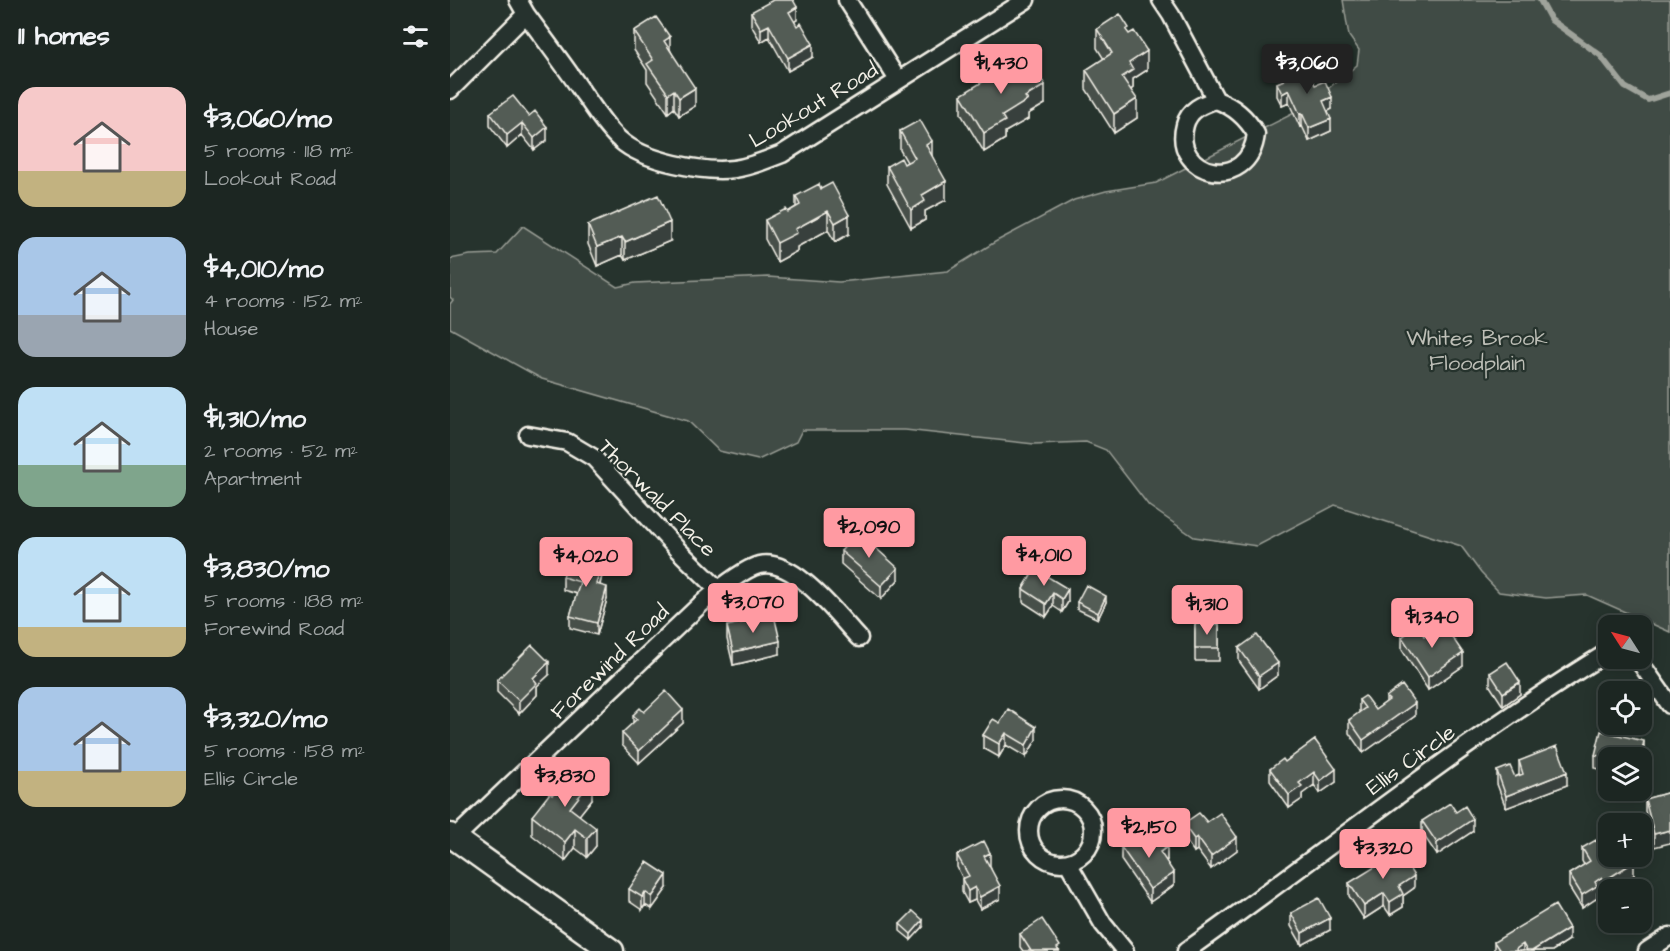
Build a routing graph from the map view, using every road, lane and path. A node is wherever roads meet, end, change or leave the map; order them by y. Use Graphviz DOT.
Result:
graph roads {
  1 [pos="847,0"];
  2 [pos="1026,0"];
  3 [pos="1161,0"];
  4 [pos="522,7"];
  5 [pos="898,80"];
  6 [pos="450,90"];
  7 [pos="1216,100"];
  8 [pos="528,435"];
  9 [pos="718,589"];
  10 [pos="859,638"];
  11 [pos="1598,659"];
  12 [pos="1645,669"];
  13 [pos="1670,705"];
  14 [pos="453,836"];
  15 [pos="1068,863"];
  16 [pos="1670,936"];
  17 [pos="612,951"];
  18 [pos="1125,951"];
  19 [pos="1186,951"];
  20 [pos="1647,951"];
  1 -- 5 [label="street"];
  2 -- 5 [label="street, Lookout Road"];
  3 -- 7 [label="street"];
  4 -- 5 [label="street, Lookout Road"];
  4 -- 6 [label="street"];
  7 -- 7 [label="street"];
  8 -- 9 [label="street, Thorwald Place"];
  9 -- 10 [label="street, Forewind Road"];
  9 -- 14 [label="street, Forewind Road"];
  11 -- 19 [label="street, Ellis Circle"];
  12 -- 13 [label="street"];
  14 -- 17 [label="street"];
  15 -- 18 [label="street"];
  16 -- 20 [label="street"];
}
